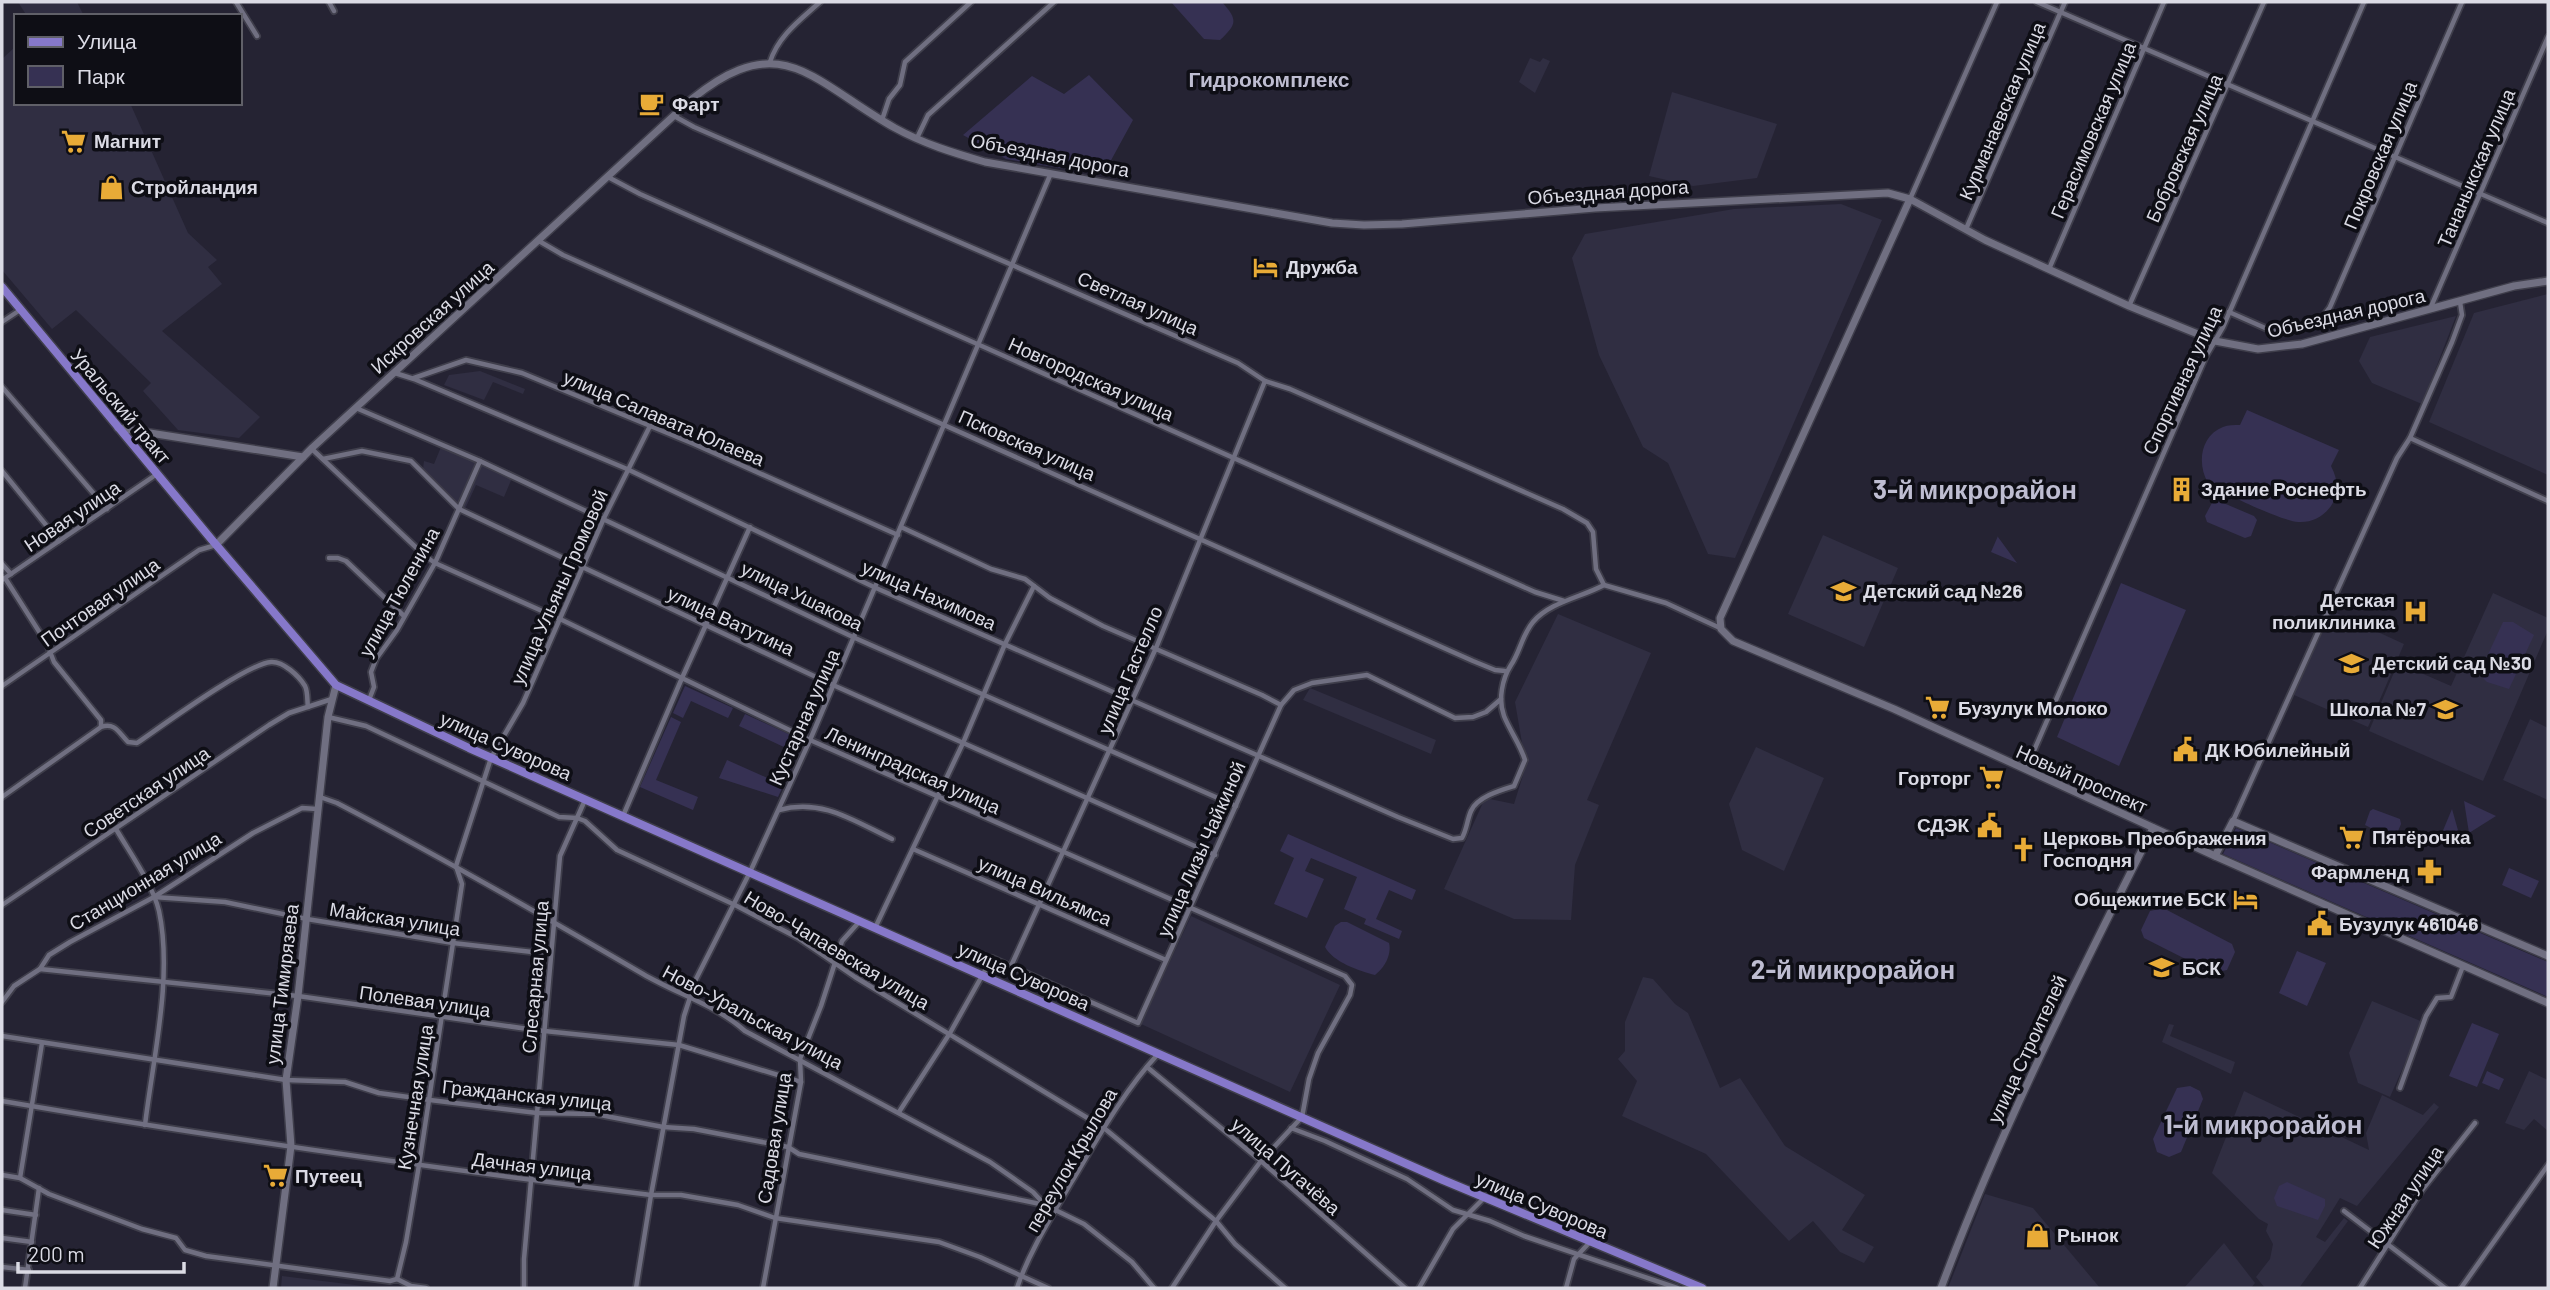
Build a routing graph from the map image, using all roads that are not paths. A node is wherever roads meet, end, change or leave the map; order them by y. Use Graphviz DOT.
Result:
graph roads {
  1 [pos="236,2"];
  2 [pos="328,2"];
  3 [pos="820,2"];
  4 [pos="971,2"];
  5 [pos="1054,2"];
  6 [pos="1997,2"];
  7 [pos="2037,2"];
  8 [pos="2065,2"];
  9 [pos="2164,2"];
  10 [pos="2264,2"];
  11 [pos="2364,2"];
  12 [pos="2462,2"];
  13 [pos="334,11"];
  14 [pos="2060,11"];
  15 [pos="257,36"];
  16 [pos="2548,37"];
  17 [pos="2144,48"];
  18 [pos="770,62"];
  19 [pos="2227,84"];
  20 [pos="673,115"];
  21 [pos="882,120"];
  22 [pos="2312,120"];
  23 [pos="917,138"];
  24 [pos="2394,156"];
  25 [pos="1052,172"];
  26 [pos="608,177"];
  27 [pos="2479,194"];
  28 [pos="1910,199"];
  29 [pos="2548,223"];
  30 [pos="1966,230"];
  31 [pos="539,241"];
  32 [pos="1014,265"];
  33 [pos="2049,270"];
  34 [pos="2548,281"];
  35 [pos="2,288"];
  36 [pos="2460,302"];
  37 [pos="2129,306"];
  38 [pos="20,310"];
  39 [pos="2430,310"];
  40 [pos="2229,312"];
  41 [pos="2,322"];
  42 [pos="2215,341"];
  43 [pos="979,344"];
  44 [pos="395,373"];
  45 [pos="414,379"];
  46 [pos="1265,380"];
  47 [pos="2,387"];
  48 [pos="356,408"];
  49 [pos="944,423"];
  50 [pos="650,426"];
  51 [pos="118,428"];
  52 [pos="2410,439"];
  53 [pos="312,448"];
  54 [pos="303,457"];
  55 [pos="322,459"];
  56 [pos="1233,460"];
  57 [pos="480,461"];
  58 [pos="627,469"];
  59 [pos="2,471"];
  60 [pos="157,474"];
  61 [pos="2548,501"];
  62 [pos="107,509"];
  63 [pos="459,509"];
  64 [pos="604,518"];
  65 [pos="750,527"];
  66 [pos="901,527"];
  67 [pos="898,535"];
  68 [pos="1200,539"];
  69 [pos="60,541"];
  70 [pos="216,545"];
  71 [pos="329,558"];
  72 [pos="435,563"];
  73 [pos="2,564"];
  74 [pos="581,568"];
  75 [pos="728,576"];
  76 [pos="6,578"];
  77 [pos="1604,585"];
  78 [pos="1034,586"];
  79 [pos="876,587"];
  80 [pos="1564,601"];
  81 [pos="404,617"];
  82 [pos="560,619"];
  83 [pos="706,624"];
  84 [pos="1721,629"];
  85 [pos="855,638"];
  86 [pos="1005,644"];
  87 [pos="1156,648"];
  88 [pos="51,654"];
  89 [pos="1506,671"];
  90 [pos="682,678"];
  91 [pos="337,685"];
  92 [pos="834,685"];
  93 [pos="2,687"];
  94 [pos="984,694"];
  95 [pos="332,699"];
  96 [pos="1501,699"];
  97 [pos="369,700"];
  98 [pos="1133,701"];
  99 [pos="1281,705"];
  100 [pos="308,707"];
  101 [pos="328,716"];
  102 [pos="101,727"];
  103 [pos="810,740"];
  104 [pos="963,743"];
  105 [pos="1110,750"];
  106 [pos="1258,755"];
  107 [pos="491,758"];
  108 [pos="2025,771"];
  109 [pos="484,782"];
  110 [pos="319,796"];
  111 [pos="938,796"];
  112 [pos="2,797"];
  113 [pos="585,799"];
  114 [pos="1087,800"];
  115 [pos="1237,806"];
  116 [pos="317,809"];
  117 [pos="778,810"];
  118 [pos="624,816"];
  119 [pos="577,818"];
  120 [pos="2232,821"];
  121 [pos="2153,828"];
  122 [pos="116,829"];
  123 [pos="892,839"];
  124 [pos="913,849"];
  125 [pos="1064,852"];
  126 [pos="1215,855"];
  127 [pos="2215,856"];
  128 [pos="456,866"];
  129 [pos="750,872"];
  130 [pos="154,897"];
  131 [pos="1040,904"];
  132 [pos="2,905"];
  133 [pos="735,905"];
  134 [pos="1191,907"];
  135 [pos="307,919"];
  136 [pos="860,921"];
  137 [pos="553,922"];
  138 [pos="875,928"];
  139 [pos="453,943"];
  140 [pos="550,954"];
  141 [pos="2548,956"];
  142 [pos="1166,960"];
  143 [pos="835,962"];
  144 [pos="2463,965"];
  145 [pos="1011,966"];
  146 [pos="40,969"];
  147 [pos="984,976"];
  148 [pos="165,981"];
  149 [pos="298,996"];
  150 [pos="690,998"];
  151 [pos="2,1002"];
  152 [pos="2548,1003"];
  153 [pos="442,1018"];
  154 [pos="544,1031"];
  155 [pos="950,1033"];
  156 [pos="2,1036"];
  157 [pos="42,1042"];
  158 [pos="679,1045"];
  159 [pos="1159,1054"];
  160 [pos="800,1059"];
  161 [pos="153,1061"];
  162 [pos="1147,1066"];
  163 [pos="285,1080"];
  164 [pos="801,1082"];
  165 [pos="2400,1088"];
  166 [pos="430,1100"];
  167 [pos="2,1101"];
  168 [pos="32,1106"];
  169 [pos="899,1112"];
  170 [pos="537,1113"];
  171 [pos="1302,1117"];
  172 [pos="2475,1123"];
  173 [pos="145,1125"];
  174 [pos="663,1127"];
  175 [pos="1104,1128"];
  176 [pos="1291,1128"];
  177 [pos="291,1146"];
  178 [pos="788,1147"];
  179 [pos="1261,1161"];
  180 [pos="419,1165"];
  181 [pos="2548,1165"];
  182 [pos="2,1175"];
  183 [pos="20,1178"];
  184 [pos="532,1180"];
  185 [pos="39,1188"];
  186 [pos="650,1195"];
  187 [pos="1485,1198"];
  188 [pos="1045,1205"];
  189 [pos="2,1210"];
  190 [pos="1055,1211"];
  191 [pos="2344,1211"];
  192 [pos="1469,1214"];
  193 [pos="36,1215"];
  194 [pos="775,1218"];
  195 [pos="1216,1221"];
  196 [pos="2,1238"];
  197 [pos="32,1242"];
  198 [pos="1590,1242"];
  199 [pos="2389,1243"];
  200 [pos="1580,1253"];
  201 [pos="2,1266"];
  202 [pos="276,1267"];
  203 [pos="29,1270"];
  204 [pos="1022,1275"];
  205 [pos="397,1279"];
  206 [pos="26,1288"];
  207 [pos="273,1288"];
  208 [pos="426,1288"];
  209 [pos="524,1288"];
  210 [pos="636,1288"];
  211 [pos="763,1288"];
  212 [pos="1017,1288"];
  213 [pos="1048,1288"];
  214 [pos="1154,1288"];
  215 [pos="1172,1288"];
  216 [pos="1284,1288"];
  217 [pos="1405,1288"];
  218 [pos="1420,1288"];
  219 [pos="1566,1288"];
  220 [pos="1676,1288"];
  221 [pos="1702,1288"];
  222 [pos="1941,1288"];
  223 [pos="2360,1288"];
  224 [pos="2445,1288"];
  225 [pos="2461,1288"];
  1 -- 15 [label="street"];
  2 -- 13 [label="street"];
  3 -- 18 [label="street"];
  4 -- 21 [label="street"];
  5 -- 23 [label="street"];
  6 -- 28 [label="street"];
  7 -- 14 [label="street"];
  8 -- 14 [label="street, Курманаевская улица"];
  9 -- 17 [label="street, Герасимовская улица"];
  10 -- 19 [label="street, Бобровская улица"];
  11 -- 22 [label="street, Спортивная улица"];
  12 -- 24 [label="street, Покровская улица"];
  14 -- 17 [label="street"];
  14 -- 30 [label="street, Курманаевская улица"];
  16 -- 27 [label="street, Тананыкская улица"];
  17 -- 19 [label="street"];
  17 -- 33 [label="street, Герасимовская улица"];
  18 -- 20 [label="main road"];
  18 -- 21 [label="main road, Объездная дорога"];
  19 -- 22 [label="street"];
  19 -- 37 [label="street, Бобровская улица"];
  20 -- 26 [label="main road, Искровская улица"];
  20 -- 32 [label="street, Светлая улица"];
  21 -- 23 [label="main road, Объездная дорога"];
  22 -- 24 [label="street"];
  22 -- 40 [label="street, Спортивная улица"];
  23 -- 25 [label="main road, Объездная дорога"];
  24 -- 27 [label="street"];
  24 -- 40 [label="street, Покровская улица"];
  25 -- 28 [label="main road, Объездная дорога"];
  25 -- 32 [label="street, Кустарная улица"];
  26 -- 31 [label="main road, Искровская улица"];
  26 -- 43 [label="street, Новгородская улица"];
  27 -- 29 [label="street"];
  27 -- 39 [label="street, Тананыкская улица"];
  28 -- 30 [label="main road, Объездная дорога"];
  28 -- 84 [label="main road"];
  30 -- 33 [label="main road, Объездная дорога"];
  31 -- 44 [label="main road, Искровская улица"];
  31 -- 49 [label="street, Псковская улица"];
  32 -- 43 [label="street, Кустарная улица"];
  32 -- 46 [label="street, Светлая улица"];
  33 -- 37 [label="main road, Объездная дорога"];
  34 -- 36 [label="main road, Объездная дорога"];
  35 -- 38 [label="main road, Уральский тракт"];
  36 -- 39 [label="main road, Объездная дорога"];
  36 -- 52 [label="street"];
  37 -- 42 [label="main road, Объездная дорога"];
  38 -- 41 [label="street"];
  38 -- 51 [label="main road, Уральский тракт"];
  39 -- 42 [label="main road, Объездная дорога"];
  40 -- 42 [label="street, Спортивная улица"];
  42 -- 108 [label="street, Спортивная улица"];
  43 -- 49 [label="street, Кустарная улица"];
  43 -- 56 [label="street, Новгородская улица"];
  44 -- 45 [label="street, улица Нахимова"];
  44 -- 48 [label="main road, Искровская улица"];
  45 -- 50 [label="street, улица Салавата Юлаева"];
  45 -- 58 [label="street, улица Нахимова"];
  46 -- 56 [label="street, улица Гастелло"];
  46 -- 77 [label="street, Светлая улица"];
  47 -- 62 [label="street"];
  48 -- 53 [label="main road, Искровская улица"];
  48 -- 57 [label="street, улица Ушакова"];
  49 -- 66 [label="street, Кустарная улица"];
  49 -- 68 [label="street, Псковская улица"];
  50 -- 58 [label="street, улица Ульяны Громовой"];
  50 -- 67 [label="street, улица Салавата Юлаева"];
  51 -- 54 [label="main road"];
  51 -- 60 [label="main road, Уральский тракт"];
  52 -- 61 [label="street"];
  52 -- 120 [label="street"];
  53 -- 54 [label="main road, Искровская улица"];
  53 -- 55 [label="street, Ленинградская улица"];
  54 -- 70 [label="main road, Искровская улица"];
  55 -- 63 [label="street, улица Ватутина"];
  55 -- 72 [label="street, Ленинградская улица"];
  56 -- 68 [label="street, улица Гастелло"];
  56 -- 80 [label="street, Новгородская улица"];
  57 -- 63 [label="street, улица Тюленина"];
  57 -- 64 [label="street, улица Ушакова"];
  58 -- 64 [label="street, улица Ульяны Громовой"];
  58 -- 65 [label="street, улица Нахимова"];
  59 -- 69 [label="street"];
  60 -- 62 [label="street, Новая улица"];
  60 -- 70 [label="main road, Уральский тракт"];
  62 -- 69 [label="street, Новая улица"];
  63 -- 72 [label="street, улица Тюленина"];
  63 -- 74 [label="street, улица Ватутина"];
  64 -- 74 [label="street, улица Ульяны Громовой"];
  64 -- 75 [label="street, улица Ушакова"];
  65 -- 75 [label="street"];
  65 -- 79 [label="street, улица Нахимова"];
  66 -- 67 [label="street, Кустарная улица"];
  66 -- 78 [label="street"];
  67 -- 79 [label="street, Кустарная улица"];
  68 -- 87 [label="street, улица Гастелло"];
  68 -- 89 [label="street, Псковская улица"];
  69 -- 76 [label="street, Новая улица"];
  70 -- 88 [label="street, Почтовая улица"];
  70 -- 91 [label="main road, Уральский тракт"];
  71 -- 81 [label="street"];
  72 -- 81 [label="street, улица Тюленина"];
  72 -- 82 [label="street, Ленинградская улица"];
  73 -- 76 [label="street"];
  74 -- 82 [label="street, улица Ульяны Громовой"];
  74 -- 83 [label="street, улица Ватутина"];
  75 -- 83 [label="street"];
  75 -- 85 [label="street, улица Ушакова"];
  76 -- 88 [label="street"];
  77 -- 80 [label="street"];
  77 -- 84 [label="street"];
  78 -- 86 [label="street"];
  78 -- 87 [label="street"];
  79 -- 85 [label="street, Кустарная улица"];
  79 -- 86 [label="street, улица Нахимова"];
  80 -- 89 [label="street"];
  81 -- 97 [label="street, улица Тюленина"];
  82 -- 90 [label="street, Ленинградская улица"];
  82 -- 107 [label="street, улица Ульяны Громовой"];
  83 -- 90 [label="street"];
  83 -- 92 [label="street, улица Ватутина"];
  84 -- 108 [label="main road, Новый проспект"];
  85 -- 92 [label="street, Кустарная улица"];
  85 -- 94 [label="street, улица Ушакова"];
  86 -- 94 [label="street"];
  86 -- 98 [label="street, улица Нахимова"];
  87 -- 98 [label="street, улица Гастелло"];
  87 -- 99 [label="street"];
  88 -- 93 [label="street, Почтовая улица"];
  88 -- 102 [label="street"];
  89 -- 96 [label="street"];
  90 -- 103 [label="street, Ленинградская улица"];
  90 -- 118 [label="street"];
  91 -- 95 [label="main road, улица Тимирязева"];
  91 -- 97 [label="main road, улица Суворова"];
  92 -- 103 [label="street, Кустарная улица"];
  92 -- 104 [label="street, улица Ватутина"];
  94 -- 104 [label="street"];
  94 -- 105 [label="street, улица Ушакова"];
  95 -- 100 [label="street, Советская улица"];
  95 -- 101 [label="main road, улица Тимирязева"];
  96 -- 99 [label="street, улица Лизы Чайкиной"];
  96 -- 106 [label="street, улица Нахимова"];
  97 -- 107 [label="main road, улица Суворова"];
  98 -- 105 [label="street, улица Гастелло"];
  98 -- 106 [label="street, улица Нахимова"];
  99 -- 106 [label="street, улица Лизы Чайкиной"];
  100 -- 102 [label="street"];
  100 -- 122 [label="street, Советская улица"];
  101 -- 109 [label="street, Ново-Чапаевская улица"];
  101 -- 110 [label="main road, улица Тимирязева"];
  102 -- 112 [label="street"];
  103 -- 111 [label="street, Ленинградская улица"];
  103 -- 117 [label="street, Кустарная улица"];
  104 -- 111 [label="street"];
  104 -- 114 [label="street, улица Ватутина"];
  105 -- 114 [label="street, улица Гастелло"];
  105 -- 115 [label="street, улица Ушакова"];
  106 -- 115 [label="street, улица Лизы Чайкиной"];
  107 -- 109 [label="street, Кузнечная улица"];
  107 -- 113 [label="main road, улица Суворова"];
  108 -- 121 [label="main road, Новый проспект"];
  109 -- 119 [label="street, Ново-Чапаевская улица"];
  109 -- 128 [label="street, Кузнечная улица"];
  110 -- 116 [label="main road, улица Тимирязева"];
  110 -- 128 [label="street, Ново-Уральская улица"];
  111 -- 124 [label="street"];
  111 -- 125 [label="street, Ленинградская улица"];
  113 -- 118 [label="main road, улица Суворова"];
  113 -- 119 [label="street, Слесарная улица"];
  114 -- 125 [label="street, улица Гастелло"];
  114 -- 126 [label="street, улица Ватутина"];
  115 -- 126 [label="street, улица Лизы Чайкиной"];
  116 -- 130 [label="street, Станционная улица"];
  116 -- 135 [label="main road, улица Тимирязева"];
  117 -- 123 [label="street"];
  117 -- 129 [label="street, Кустарная улица"];
  118 -- 129 [label="main road, улица Суворова"];
  119 -- 133 [label="street, Ново-Чапаевская улица"];
  119 -- 137 [label="street, Слесарная улица"];
  120 -- 127 [label="main road"];
  120 -- 141 [label="main road"];
  121 -- 127 [label="main road, Новый проспект"];
  121 -- 222 [label="main road, улица Строителей"];
  122 -- 130 [label="street"];
  122 -- 132 [label="street, Советская улица"];
  124 -- 131 [label="street, улица Вильямса"];
  124 -- 138 [label="street"];
  125 -- 131 [label="street, улица Гастелло"];
  125 -- 134 [label="street, Ленинградская улица"];
  126 -- 134 [label="street, улица Лизы Чайкиной"];
  127 -- 144 [label="main road, Новый проспект"];
  128 -- 137 [label="street, Ново-Уральская улица"];
  128 -- 139 [label="street, Кузнечная улица"];
  129 -- 133 [label="street, Кустарная улица"];
  129 -- 136 [label="main road, улица Суворова"];
  130 -- 135 [label="street, Майская улица"];
  130 -- 146 [label="street, Станционная улица"];
  130 -- 148 [label="street"];
  131 -- 142 [label="street, улица Вильямса"];
  131 -- 145 [label="street, улица Гастелло"];
  133 -- 143 [label="street, Ново-Чапаевская улица"];
  133 -- 150 [label="street, Кустарная улица"];
  134 -- 142 [label="street, улица Лизы Чайкиной"];
  134 -- 171 [label="street, Ленинградская улица"];
  135 -- 139 [label="street, Майская улица"];
  135 -- 149 [label="main road, улица Тимирязева"];
  136 -- 138 [label="main road, улица Суворова"];
  136 -- 143 [label="street, Садовая улица"];
  137 -- 140 [label="street, Слесарная улица"];
  137 -- 150 [label="street, Ново-Уральская улица"];
  138 -- 147 [label="main road, улица Суворова"];
  139 -- 140 [label="street, Майская улица"];
  139 -- 153 [label="street, Кузнечная улица"];
  140 -- 154 [label="street, Слесарная улица"];
  142 -- 145 [label="street, улица Лизы Чайкиной"];
  143 -- 155 [label="street, Ново-Чапаевская улица"];
  143 -- 160 [label="street, Садовая улица"];
  144 -- 152 [label="main road, Новый проспект"];
  144 -- 165 [label="street"];
  145 -- 147 [label="street"];
  146 -- 148 [label="street, Полевая улица"];
  146 -- 151 [label="street, Станционная улица"];
  147 -- 155 [label="street"];
  147 -- 159 [label="main road, улица Суворова"];
  148 -- 149 [label="street, Полевая улица"];
  148 -- 161 [label="street"];
  149 -- 153 [label="street, Полевая улица"];
  149 -- 163 [label="main road, улица Тимирязева"];
  150 -- 158 [label="street, Кустарная улица"];
  150 -- 160 [label="street, Ново-Уральская улица"];
  153 -- 154 [label="street, Полевая улица"];
  153 -- 166 [label="street, Кузнечная улица"];
  154 -- 158 [label="street, Полевая улица"];
  154 -- 170 [label="street, Слесарная улица"];
  155 -- 169 [label="street"];
  155 -- 175 [label="street, Ново-Чапаевская улица"];
  156 -- 157 [label="street, Гражданская улица"];
  157 -- 161 [label="street, Гражданская улица"];
  157 -- 168 [label="street"];
  158 -- 164 [label="street, Полевая улица"];
  158 -- 174 [label="street, Кустарная улица"];
  159 -- 162 [label="street, переулок Крылова"];
  159 -- 171 [label="main road, улица Суворова"];
  160 -- 164 [label="street, Садовая улица"];
  160 -- 169 [label="street, Ново-Уральская улица"];
  161 -- 163 [label="street, Гражданская улица"];
  161 -- 173 [label="street"];
  162 -- 175 [label="street, переулок Крылова"];
  162 -- 179 [label="street, улица Пугачёва"];
  163 -- 166 [label="street, Гражданская улица"];
  163 -- 177 [label="main road, улица Тимирязева"];
  164 -- 178 [label="street, Садовая улица"];
  166 -- 170 [label="street, Гражданская улица"];
  166 -- 180 [label="street, Кузнечная улица"];
  167 -- 168 [label="street, Дачная улица"];
  168 -- 173 [label="street, Дачная улица"];
  168 -- 183 [label="street"];
  169 -- 188 [label="street, Ново-Уральская улица"];
  170 -- 174 [label="street, Гражданская улица"];
  170 -- 184 [label="street, Слесарная улица"];
  171 -- 176 [label="street"];
  171 -- 187 [label="main road, улица Суворова"];
  172 -- 199 [label="street, Южная улица"];
  173 -- 177 [label="street, Дачная улица"];
  174 -- 178 [label="street, Гражданская улица"];
  174 -- 186 [label="street, Кустарная улица"];
  175 -- 190 [label="street, переулок Крылова"];
  175 -- 195 [label="street, Ново-Чапаевская улица"];
  176 -- 179 [label="street"];
  176 -- 192 [label="street"];
  177 -- 180 [label="street, Дачная улица"];
  177 -- 202 [label="main road, улица Тимирязева"];
  178 -- 188 [label="street, Гражданская улица"];
  178 -- 194 [label="street, Садовая улица"];
  179 -- 195 [label="street"];
  179 -- 217 [label="street, улица Пугачёва"];
  180 -- 184 [label="street, Дачная улица"];
  180 -- 205 [label="street, Кузнечная улица"];
  181 -- 225 [label="street"];
  182 -- 183 [label="street"];
  183 -- 185 [label="street"];
  184 -- 186 [label="street, Дачная улица"];
  184 -- 209 [label="street, Слесарная улица"];
  185 -- 193 [label="street"];
  185 -- 202 [label="street"];
  186 -- 194 [label="street, Дачная улица"];
  186 -- 210 [label="street, Кустарная улица"];
  187 -- 192 [label="street"];
  187 -- 198 [label="main road, улица Суворова"];
  188 -- 190 [label="street, Ново-Уральская улица"];
  189 -- 193 [label="street"];
  190 -- 204 [label="street, переулок Крылова"];
  190 -- 214 [label="street, Ново-Уральская улица"];
  191 -- 199 [label="street"];
  192 -- 200 [label="street"];
  192 -- 218 [label="street"];
  193 -- 197 [label="street"];
  194 -- 204 [label="street, Дачная улица"];
  194 -- 211 [label="street, Садовая улица"];
  195 -- 215 [label="street"];
  195 -- 216 [label="street, Ново-Чапаевская улица"];
  196 -- 197 [label="street"];
  197 -- 203 [label="street"];
  198 -- 200 [label="street"];
  198 -- 221 [label="main road, улица Суворова"];
  199 -- 223 [label="street, Южная улица"];
  199 -- 224 [label="street"];
  200 -- 219 [label="street"];
  200 -- 220 [label="street"];
  201 -- 203 [label="street"];
  202 -- 205 [label="street"];
  202 -- 207 [label="main road, улица Тимирязева"];
  203 -- 206 [label="street"];
  204 -- 212 [label="street, переулок Крылова"];
  204 -- 213 [label="street, Дачная улица"];
  205 -- 208 [label="street"];
}
